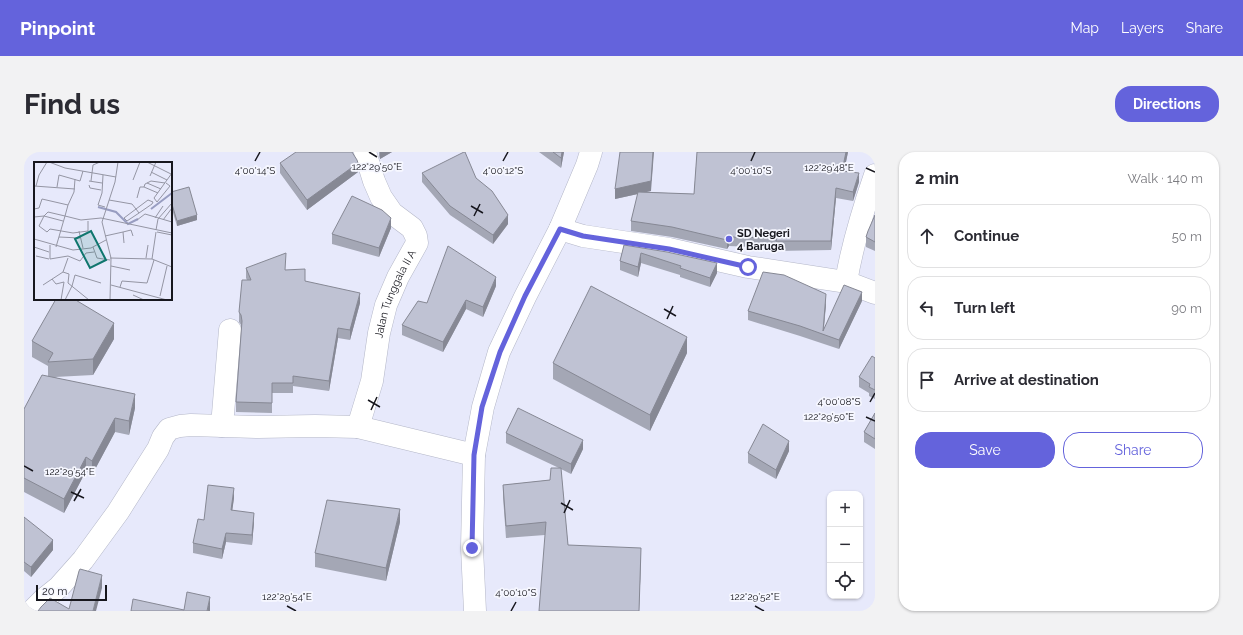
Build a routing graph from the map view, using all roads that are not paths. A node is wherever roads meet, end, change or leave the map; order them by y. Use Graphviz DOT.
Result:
graph roads {
  1 [pos="365,152"];
  2 [pos="591,152"];
  3 [pos="875,175"];
  4 [pos="560,229"];
  5 [pos="846,282"];
  6 [pos="875,293"];
  7 [pos="230,330"];
  8 [pos="222,426"];
  9 [pos="358,427"];
  10 [pos="474,455"];
  11 [pos="32,611"];
  12 [pos="475,611"];
  1 -- 9 [label="street, Jalan Tunggala II A"];
  2 -- 4 [label="street"];
  3 -- 5 [label="street"];
  4 -- 5 [label="street"];
  4 -- 10 [label="street"];
  5 -- 6 [label="street"];
  7 -- 8 [label="street"];
  8 -- 9 [label="street"];
  8 -- 11 [label="street"];
  9 -- 10 [label="street"];
  10 -- 12 [label="street"];
}
